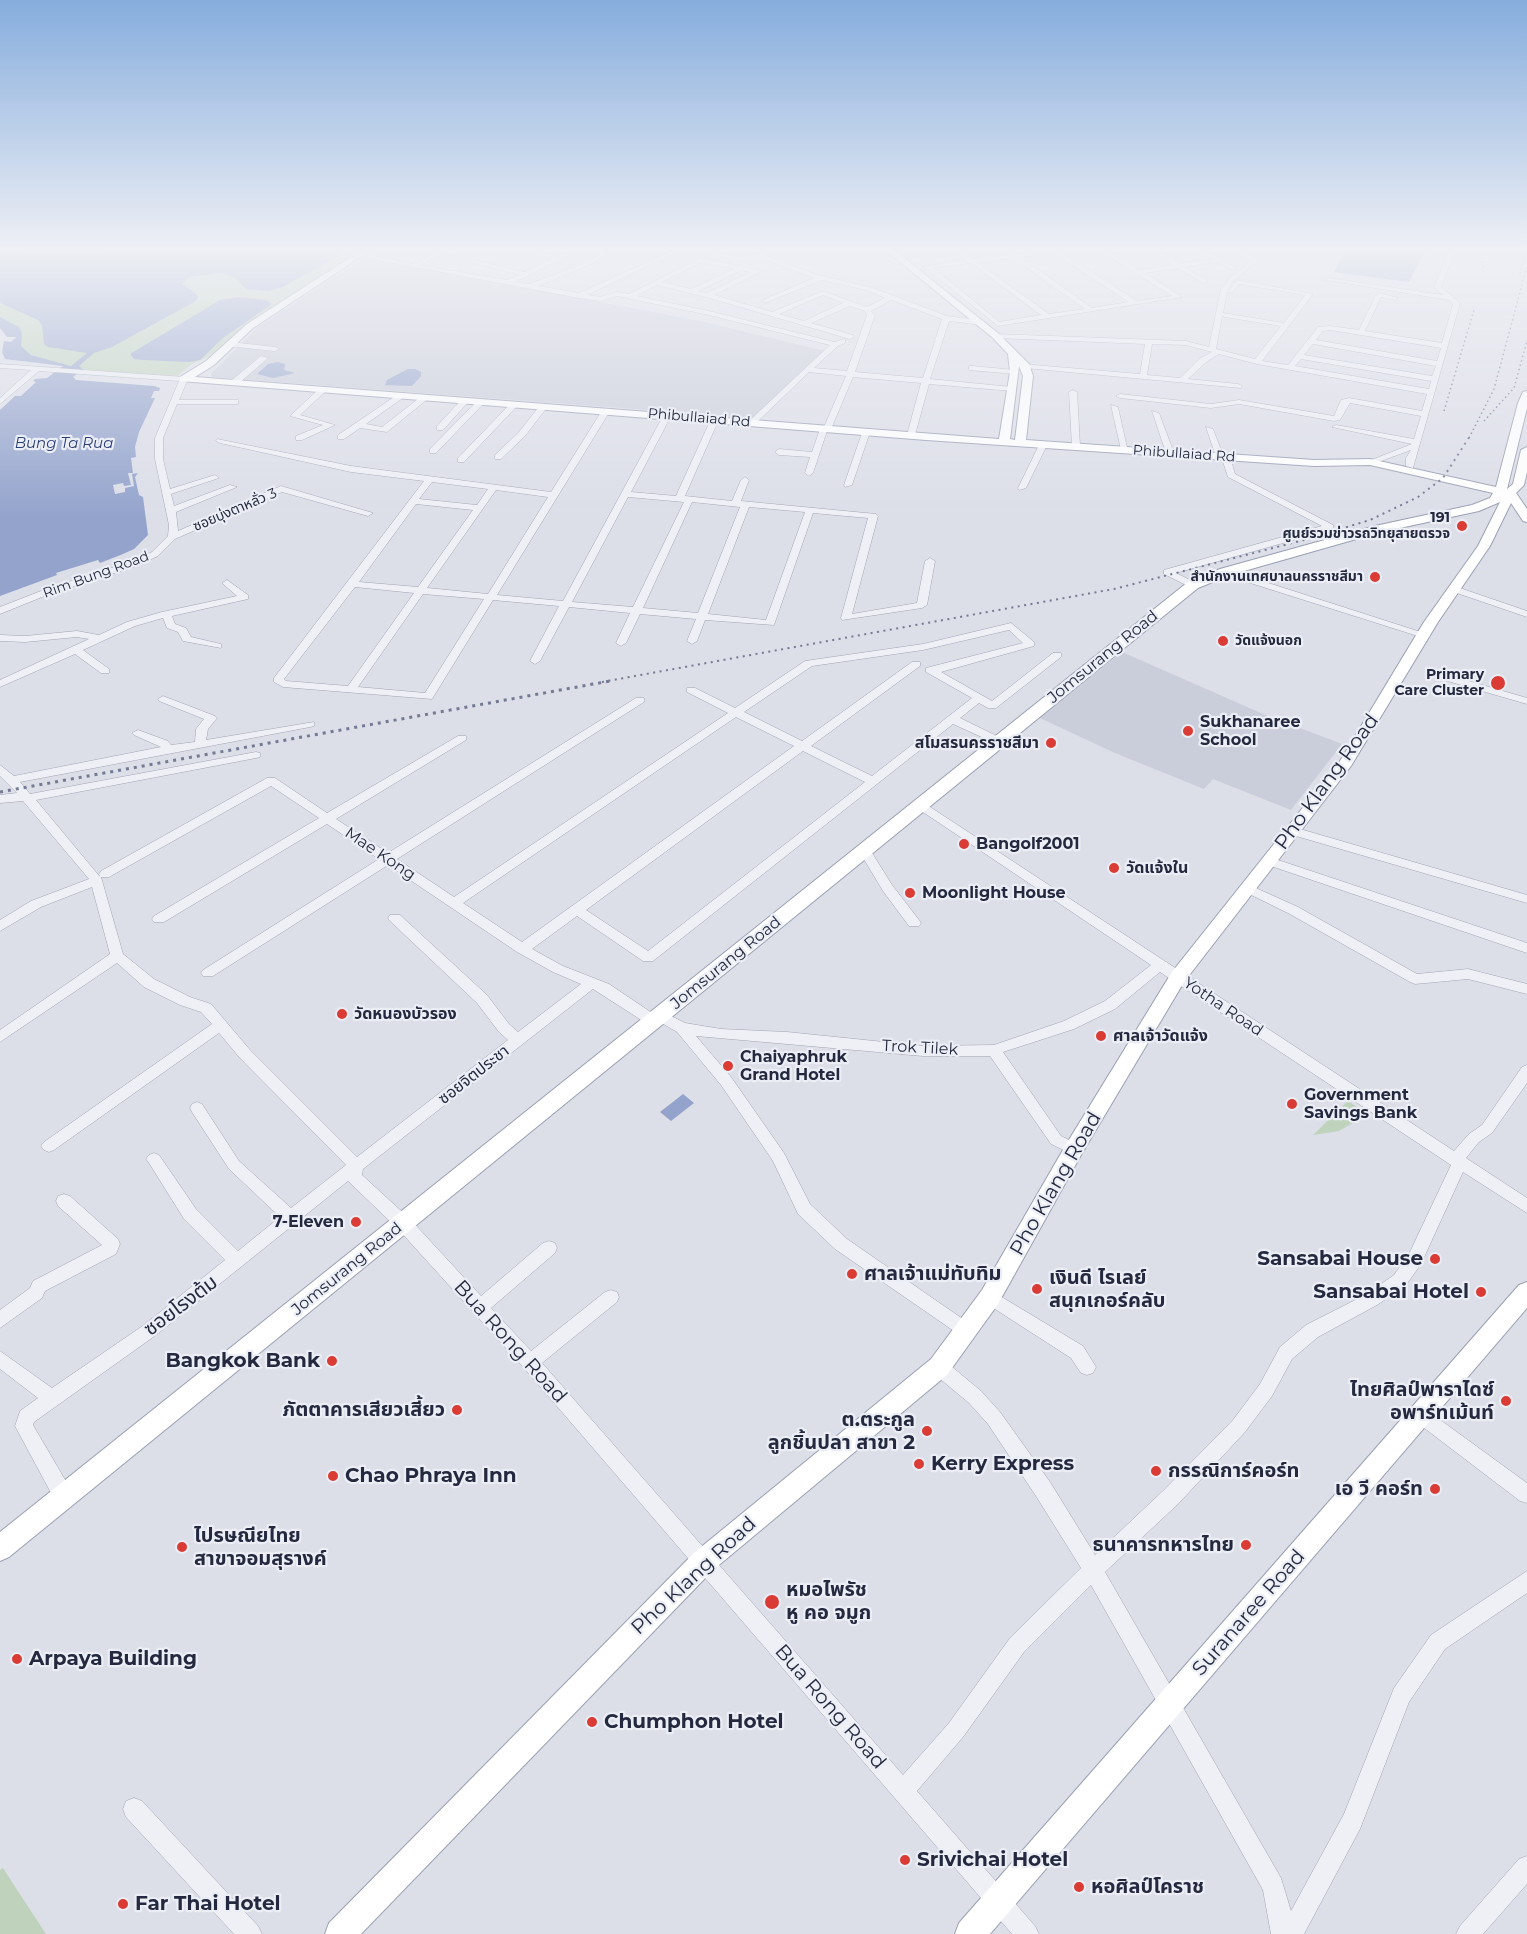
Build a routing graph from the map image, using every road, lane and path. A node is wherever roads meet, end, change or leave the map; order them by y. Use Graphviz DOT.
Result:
graph roads {
  1 [pos="236,338"];
  2 [pos="812,338"];
  3 [pos="847,338"];
  4 [pos="864,338"];
  5 [pos="939,338"];
  6 [pos="998,338"];
  7 [pos="1053,338"];
  8 [pos="1219,338"];
  9 [pos="1220,338"];
  10 [pos="1275,338"];
  11 [pos="1313,338"];
  12 [pos="1395,338"];
  13 [pos="1446,338"];
  14 [pos="1311,341"];
  15 [pos="1149,342"];
  16 [pos="230,344"];
  17 [pos="835,344"];
  18 [pos="1444,346"];
  19 [pos="275,349"];
  20 [pos="1305,349"];
  21 [pos="1217,352"];
  22 [pos="1299,356"];
  23 [pos="264,358"];
  24 [pos="1055,360"];
  25 [pos="1257,362"];
  26 [pos="0,366"];
  27 [pos="38,368"];
  28 [pos="972,368"];
  29 [pos="1290,368"];
  30 [pos="1020,369"];
  31 [pos="1055,369"];
  32 [pos="808,370"];
  33 [pos="1437,372"];
  34 [pos="850,374"];
  35 [pos="1143,377"];
  36 [pos="188,379"];
  37 [pos="925,380"];
  38 [pos="1183,380"];
  39 [pos="235,382"];
  40 [pos="1236,386"];
  41 [pos="324,389"];
  42 [pos="1012,389"];
  43 [pos="1027,390"];
  44 [pos="1073,392"];
  45 [pos="1431,392"];
  46 [pos="1362,394"];
  47 [pos="403,395"];
  48 [pos="1120,396"];
  49 [pos="426,397"];
  50 [pos="466,400"];
  51 [pos="1526,400"];
  52 [pos="482,401"];
  53 [pos="0,402"];
  54 [pos="173,402"];
  55 [pos="235,402"];
  56 [pos="515,404"];
  57 [pos="544,406"];
  58 [pos="1114,407"];
  59 [pos="1426,410"];
  60 [pos="606,411"];
  61 [pos="1155,413"];
  62 [pos="667,416"];
  63 [pos="715,420"];
  64 [pos="752,422"];
  65 [pos="360,425"];
  66 [pos="1336,427"];
  67 [pos="440,428"];
  68 [pos="826,429"];
  69 [pos="1209,429"];
  70 [pos="866,432"];
  71 [pos="911,435"];
  72 [pos="341,437"];
  73 [pos="299,438"];
  74 [pos="220,441"];
  75 [pos="1004,441"];
  76 [pos="1020,442"];
  77 [pos="1044,443"];
  78 [pos="1417,444"];
  79 [pos="1076,446"];
  80 [pos="1125,450"];
  81 [pos="1527,450"];
  82 [pos="433,451"];
  83 [pos="779,452"];
  84 [pos="1170,453"];
  85 [pos="815,455"];
  86 [pos="498,457"];
  87 [pos="1223,457"];
  88 [pos="461,460"];
  89 [pos="1370,462"];
  90 [pos="1404,466"];
  91 [pos="809,472"];
  92 [pos="215,478"];
  93 [pos="430,478"];
  94 [pos="745,480"];
  95 [pos="849,485"];
  96 [pos="232,487"];
  97 [pos="494,487"];
  98 [pos="1022,488"];
  99 [pos="166,493"];
  100 [pos="626,494"];
  101 [pos="554,495"];
  102 [pos="684,499"];
  103 [pos="414,501"];
  104 [pos="741,504"];
  105 [pos="1511,505"];
  106 [pos="480,508"];
  107 [pos="810,510"];
  108 [pos="170,511"];
  109 [pos="368,513"];
  110 [pos="172,537"];
  111 [pos="930,561"];
  112 [pos="1225,573"];
  113 [pos="227,583"];
  114 [pos="352,584"];
  115 [pos="1193,585"];
  116 [pos="1454,589"];
  117 [pos="421,591"];
  118 [pos="491,597"];
  119 [pos="566,604"];
  120 [pos="0,611"];
  121 [pos="636,611"];
  122 [pos="166,614"];
  123 [pos="1527,614"];
  124 [pos="702,617"];
  125 [pos="1425,635"];
  126 [pos="0,638"];
  127 [pos="100,638"];
  128 [pos="692,641"];
  129 [pos="621,643"];
  130 [pos="217,646"];
  131 [pos="76,650"];
  132 [pos="891,651"];
  133 [pos="1057,655"];
  134 [pos="535,661"];
  135 [pos="916,664"];
  136 [pos="105,671"];
  137 [pos="933,671"];
  138 [pos="1448,678"];
  139 [pos="0,684"];
  140 [pos="351,689"];
  141 [pos="691,690"];
  142 [pos="979,698"];
  143 [pos="164,699"];
  144 [pos="640,700"];
  145 [pos="1527,701"];
  146 [pos="734,713"];
  147 [pos="952,719"];
  148 [pos="310,724"];
  149 [pos="138,733"];
  150 [pos="462,738"];
  151 [pos="999,741"];
  152 [pos="200,745"];
  153 [pos="802,746"];
  154 [pos="168,749"];
  155 [pos="256,755"];
  156 [pos="0,769"];
  157 [pos="11,780"];
  158 [pos="872,781"];
  159 [pos="26,797"];
  160 [pos="0,799"];
  161 [pos="921,805"];
  162 [pos="327,819"];
  163 [pos="1293,831"];
  164 [pos="865,851"];
  165 [pos="388,860"];
  166 [pos="1269,861"];
  167 [pos="101,878"];
  168 [pos="1247,888"];
  169 [pos="1527,899"];
  170 [pos="454,903"];
  171 [pos="577,910"];
  172 [pos="395,918"];
  173 [pos="159,919"];
  174 [pos="914,923"];
  175 [pos="0,926"];
  176 [pos="1527,948"];
  177 [pos="522,949"];
  178 [pos="117,956"];
  179 [pos="1169,971"];
  180 [pos="208,973"];
  181 [pos="592,983"];
  182 [pos="1527,989"];
  183 [pos="658,1018"];
  184 [pos="221,1025"];
  185 [pos="681,1028"];
  186 [pos="0,1037"];
  187 [pos="519,1041"];
  188 [pos="994,1050"];
  189 [pos="1527,1071"];
  190 [pos="197,1108"];
  191 [pos="50,1146"];
  192 [pos="1074,1149"];
  193 [pos="154,1160"];
  194 [pos="1458,1161"];
  195 [pos="356,1166"];
  196 [pos="64,1201"];
  197 [pos="1527,1206"];
  198 [pos="292,1219"];
  199 [pos="404,1224"];
  200 [pos="549,1248"];
  201 [pos="238,1262"];
  202 [pos="1527,1292"];
  203 [pos="611,1297"];
  204 [pos="990,1297"];
  205 [pos="479,1308"];
  206 [pos="0,1320"];
  207 [pos="967,1332"];
  208 [pos="0,1359"];
  209 [pos="530,1362"];
  210 [pos="939,1367"];
  211 [pos="1087,1367"];
  212 [pos="52,1398"];
  213 [pos="1421,1415"];
  214 [pos="1527,1494"];
  215 [pos="64,1497"];
  216 [pos="0,1548"];
  217 [pos="704,1561"];
  218 [pos="1093,1570"];
  219 [pos="1527,1581"];
  220 [pos="1171,1704"];
  221 [pos="903,1791"];
  222 [pos="134,1809"];
  223 [pos="1527,1867"];
  224 [pos="999,1903"];
  225 [pos="250,1934"];
  226 [pos="340,1934"];
  227 [pos="970,1934"];
  228 [pos="1026,1934"];
  229 [pos="1283,1934"];
  230 [pos="1291,1934"];
  231 [pos="1468,1934"];
  1 -- 16 [label="main road"];
  2 -- 17 [label="street"];
  3 -- 17 [label="street"];
  4 -- 34 [label="street"];
  5 -- 37 [label="street"];
  6 -- 30 [label="main road"];
  7 -- 15 [label="street"];
  8 -- 21 [label="street"];
  9 -- 21 [label="street"];
  10 -- 25 [label="street"];
  11 -- 14 [label="street"];
  12 -- 18 [label="street"];
  13 -- 18 [label="street"];
  14 -- 20 [label="street"];
  14 -- 33 [label="street"];
  15 -- 21 [label="street"];
  15 -- 35 [label="street"];
  16 -- 19 [label="street"];
  16 -- 36 [label="main road"];
  17 -- 32 [label="street"];
  18 -- 33 [label="street"];
  20 -- 22 [label="street"];
  20 -- 33 [label="street"];
  21 -- 25 [label="street"];
  21 -- 38 [label="street"];
  22 -- 29 [label="street"];
  22 -- 33 [label="street"];
  23 -- 39 [label="street"];
  24 -- 31 [label="street"];
  25 -- 29 [label="street"];
  26 -- 27 [label="street, Phibullaiad Rd"];
  27 -- 36 [label="street, Phibullaiad Rd"];
  27 -- 53 [label="street"];
  28 -- 30 [label="street"];
  29 -- 45 [label="street"];
  30 -- 31 [label="street"];
  30 -- 42 [label="main road"];
  30 -- 43 [label="main road"];
  31 -- 35 [label="street"];
  32 -- 34 [label="street"];
  32 -- 64 [label="street"];
  33 -- 45 [label="street"];
  34 -- 37 [label="street"];
  34 -- 68 [label="street"];
  35 -- 38 [label="street"];
  36 -- 39 [label="main road, Phibullaiad Rd"];
  36 -- 54 [label="street"];
  37 -- 42 [label="street"];
  37 -- 71 [label="street"];
  38 -- 40 [label="street"];
  39 -- 41 [label="main road, Phibullaiad Rd"];
  41 -- 47 [label="main road, Phibullaiad Rd"];
  41 -- 73 [label="street"];
  42 -- 43 [label="main road"];
  42 -- 75 [label="main road"];
  43 -- 76 [label="main road"];
  44 -- 79 [label="street"];
  45 -- 59 [label="street"];
  46 -- 59 [label="street"];
  47 -- 49 [label="main road, Phibullaiad Rd"];
  47 -- 65 [label="street"];
  48 -- 59 [label="street"];
  49 -- 50 [label="main road, Phibullaiad Rd"];
  49 -- 65 [label="street"];
  50 -- 52 [label="main road, Phibullaiad Rd"];
  50 -- 67 [label="street"];
  51 -- 105 [label="main road"];
  52 -- 56 [label="main road, Phibullaiad Rd"];
  52 -- 82 [label="street"];
  54 -- 55 [label="street"];
  54 -- 99 [label="street"];
  56 -- 57 [label="main road, Phibullaiad Rd"];
  56 -- 88 [label="street"];
  57 -- 60 [label="main road, Phibullaiad Rd"];
  57 -- 86 [label="street"];
  58 -- 80 [label="street"];
  59 -- 78 [label="street"];
  60 -- 62 [label="main road, Phibullaiad Rd"];
  60 -- 101 [label="street"];
  61 -- 84 [label="street"];
  62 -- 63 [label="main road, Phibullaiad Rd"];
  62 -- 100 [label="street"];
  63 -- 64 [label="main road, Phibullaiad Rd"];
  63 -- 102 [label="street"];
  64 -- 68 [label="main road, Phibullaiad Rd"];
  65 -- 72 [label="street"];
  66 -- 78 [label="street"];
  68 -- 70 [label="main road, Phibullaiad Rd"];
  68 -- 85 [label="street"];
  69 -- 87 [label="street"];
  70 -- 71 [label="main road, Phibullaiad Rd"];
  70 -- 95 [label="street"];
  71 -- 75 [label="main road, Phibullaiad Rd"];
  74 -- 93 [label="street"];
  75 -- 76 [label="main road, Phibullaiad Rd"];
  76 -- 77 [label="main road, Phibullaiad Rd"];
  77 -- 79 [label="main road, Phibullaiad Rd"];
  77 -- 98 [label="street"];
  78 -- 89 [label="street"];
  78 -- 90 [label="street"];
  79 -- 80 [label="main road, Phibullaiad Rd"];
  80 -- 84 [label="main road, Phibullaiad Rd"];
  81 -- 105 [label="main road"];
  83 -- 85 [label="street"];
  84 -- 87 [label="main road, Phibullaiad Rd"];
  85 -- 91 [label="street"];
  87 -- 89 [label="main road, Phibullaiad Rd"];
  87 -- 115 [label="street"];
  89 -- 90 [label="main road, Phibullaiad Rd"];
  90 -- 105 [label="main road, Phibullaiad Rd"];
  92 -- 99 [label="street"];
  93 -- 97 [label="street"];
  93 -- 103 [label="street"];
  94 -- 104 [label="street"];
  96 -- 108 [label="street"];
  97 -- 101 [label="street"];
  97 -- 106 [label="street"];
  99 -- 108 [label="street"];
  100 -- 102 [label="street"];
  100 -- 119 [label="street"];
  101 -- 118 [label="street"];
  102 -- 104 [label="street"];
  102 -- 121 [label="street"];
  103 -- 106 [label="street"];
  103 -- 114 [label="street"];
  104 -- 107 [label="street"];
  104 -- 124 [label="street"];
  105 -- 112 [label="main road, Jomsurang Road"];
  105 -- 116 [label="main road, Pho Klang Road"];
  106 -- 117 [label="street"];
  107 -- 111 [label="street"];
  107 -- 124 [label="street"];
  108 -- 110 [label="street"];
  109 -- 110 [label="street, ซอยบุ่งตาหลั่ว 3"];
  110 -- 120 [label="street, Rim Bung Road"];
  112 -- 115 [label="main road, Jomsurang Road"];
  112 -- 125 [label="street"];
  113 -- 122 [label="street"];
  114 -- 117 [label="street"];
  114 -- 140 [label="street"];
  115 -- 151 [label="main road, Jomsurang Road"];
  116 -- 123 [label="street"];
  116 -- 125 [label="main road, Pho Klang Road"];
  117 -- 118 [label="street"];
  117 -- 140 [label="street"];
  118 -- 119 [label="street"];
  118 -- 140 [label="street"];
  119 -- 121 [label="street"];
  119 -- 134 [label="street"];
  121 -- 124 [label="street"];
  121 -- 129 [label="street"];
  122 -- 127 [label="street"];
  122 -- 130 [label="street"];
  124 -- 128 [label="street"];
  125 -- 163 [label="main road, Pho Klang Road"];
  126 -- 127 [label="street"];
  127 -- 131 [label="street"];
  131 -- 136 [label="street"];
  131 -- 139 [label="street"];
  132 -- 135 [label="street"];
  132 -- 137 [label="street"];
  132 -- 146 [label="street"];
  133 -- 142 [label="street"];
  135 -- 137 [label="street"];
  135 -- 153 [label="street"];
  137 -- 142 [label="street"];
  138 -- 145 [label="street"];
  141 -- 146 [label="street"];
  142 -- 147 [label="street"];
  143 -- 152 [label="street"];
  144 -- 165 [label="street"];
  146 -- 153 [label="street"];
  146 -- 170 [label="street"];
  147 -- 151 [label="street"];
  147 -- 158 [label="street"];
  148 -- 152 [label="street"];
  149 -- 154 [label="street"];
  150 -- 162 [label="street"];
  151 -- 161 [label="main road, Jomsurang Road"];
  152 -- 154 [label="street"];
  153 -- 158 [label="street"];
  153 -- 171 [label="street"];
  154 -- 157 [label="street"];
  155 -- 159 [label="street"];
  156 -- 157 [label="street"];
  157 -- 159 [label="street"];
  158 -- 171 [label="street"];
  159 -- 160 [label="street"];
  159 -- 167 [label="street"];
  161 -- 164 [label="main road, Jomsurang Road"];
  161 -- 179 [label="street, Yotha Road"];
  162 -- 165 [label="street, Mae Kong"];
  162 -- 167 [label="street, Mae Kong"];
  162 -- 173 [label="street"];
  163 -- 166 [label="main road, Pho Klang Road"];
  163 -- 169 [label="street"];
  164 -- 174 [label="street"];
  164 -- 183 [label="main road, Jomsurang Road"];
  165 -- 170 [label="street, Mae Kong"];
  165 -- 180 [label="street"];
  166 -- 168 [label="main road, Pho Klang Road"];
  166 -- 176 [label="street"];
  167 -- 175 [label="street"];
  167 -- 178 [label="street"];
  168 -- 179 [label="main road, Pho Klang Road"];
  168 -- 182 [label="street"];
  170 -- 177 [label="street, Mae Kong"];
  171 -- 177 [label="street"];
  172 -- 187 [label="street"];
  177 -- 181 [label="street, Mae Kong"];
  178 -- 184 [label="street, Bua Rong Road"];
  178 -- 186 [label="street"];
  179 -- 188 [label="street, Trok Tilek"];
  179 -- 192 [label="main road, Pho Klang Road"];
  179 -- 194 [label="street, Yotha Road"];
  181 -- 183 [label="street, Mae Kong"];
  181 -- 187 [label="street, ซอยจิตประชา"];
  183 -- 185 [label="street, Trok Tilek"];
  183 -- 199 [label="main road, Jomsurang Road"];
  184 -- 191 [label="street"];
  184 -- 195 [label="street, Bua Rong Road"];
  185 -- 188 [label="street, Trok Tilek"];
  185 -- 207 [label="street"];
  187 -- 195 [label="street, ซอยจิตประชา"];
  188 -- 192 [label="street"];
  189 -- 194 [label="street"];
  190 -- 198 [label="street"];
  192 -- 204 [label="main road, Pho Klang Road"];
  193 -- 201 [label="street"];
  194 -- 197 [label="street, Yotha Road"];
  194 -- 218 [label="street"];
  195 -- 198 [label="street, ซอยโรงต้ม"];
  195 -- 199 [label="street, Bua Rong Road"];
  196 -- 206 [label="street"];
  198 -- 201 [label="street, ซอยโรงต้ม"];
  199 -- 205 [label="street, Bua Rong Road"];
  199 -- 215 [label="main road, Jomsurang Road"];
  200 -- 205 [label="street"];
  201 -- 212 [label="street, ซอยโรงต้ม"];
  202 -- 213 [label="main road, Suranaree Road"];
  203 -- 209 [label="street"];
  204 -- 207 [label="main road, Pho Klang Road"];
  204 -- 211 [label="street"];
  205 -- 209 [label="street, Bua Rong Road"];
  207 -- 210 [label="main road, Pho Klang Road"];
  208 -- 212 [label="street"];
  209 -- 217 [label="street, Bua Rong Road"];
  210 -- 217 [label="main road, Pho Klang Road"];
  210 -- 218 [label="street"];
  212 -- 215 [label="street, ซอยโรงต้ม"];
  213 -- 214 [label="street"];
  213 -- 220 [label="main road, Suranaree Road"];
  215 -- 216 [label="main road, Jomsurang Road"];
  217 -- 221 [label="street, Bua Rong Road"];
  217 -- 226 [label="main road, Pho Klang Road"];
  218 -- 220 [label="street"];
  218 -- 221 [label="street"];
  219 -- 230 [label="street"];
  220 -- 224 [label="main road, Suranaree Road"];
  220 -- 229 [label="street"];
  221 -- 224 [label="street, Bua Rong Road"];
  222 -- 225 [label="street"];
  223 -- 231 [label="street"];
  224 -- 227 [label="main road, Suranaree Road"];
  224 -- 228 [label="street, Bua Rong Road"];
}
